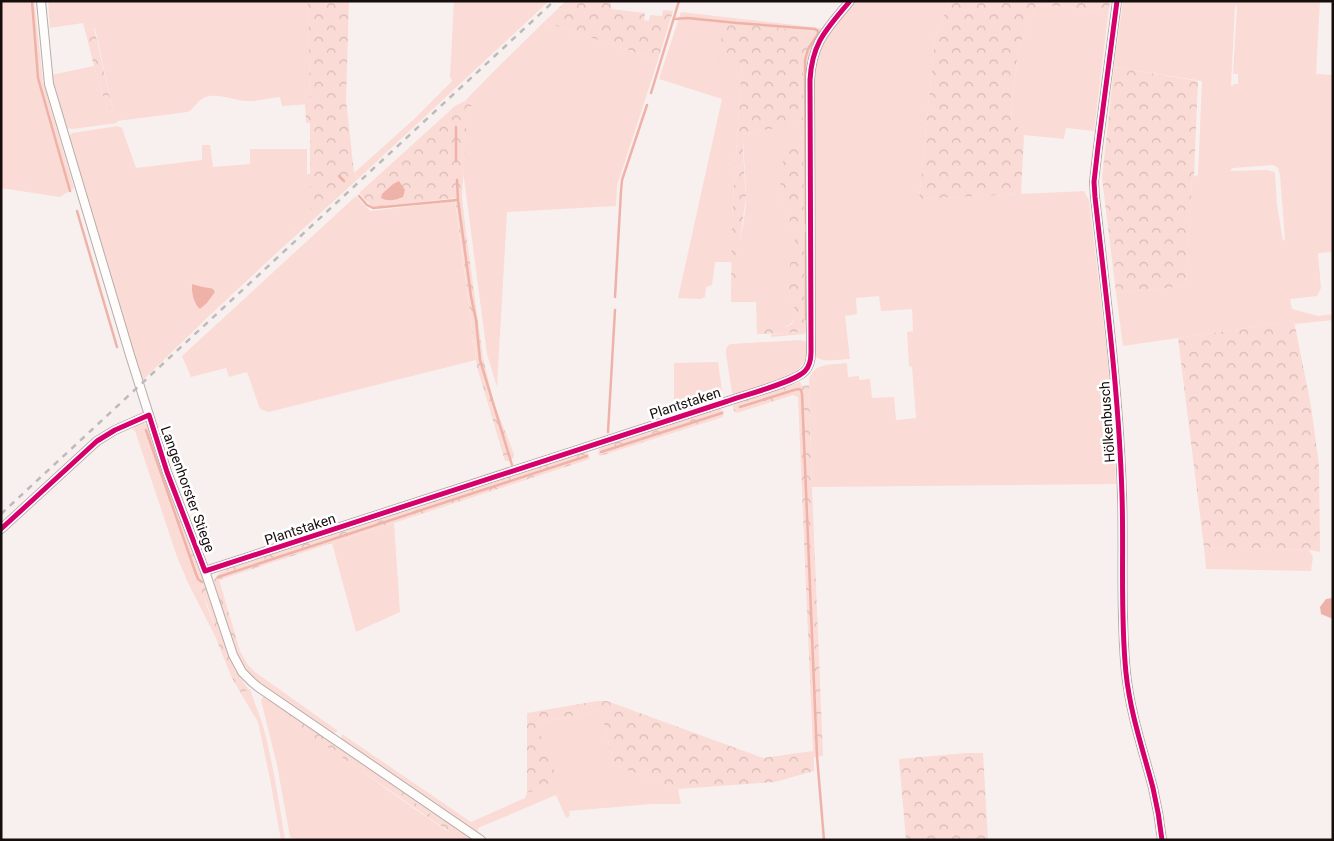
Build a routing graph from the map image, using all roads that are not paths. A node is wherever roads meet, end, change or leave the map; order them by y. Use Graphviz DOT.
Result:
graph roads {
  1 [pos="41,1"];
  2 [pos="850,1"];
  3 [pos="1117,1"];
  4 [pos="150,415"];
  5 [pos="1,530"];
  6 [pos="205,572"];
  7 [pos="481,840"];
  8 [pos="1162,840"];
  1 -- 4 [label="street, Langenhorster Stiege"];
  2 -- 6 [label="street, Plantstaken"];
  3 -- 8 [label="street, Hölkenbusch"];
  4 -- 5 [label="street"];
  4 -- 6 [label="street, Langenhorster Stiege"];
  6 -- 7 [label="street, Langenhorster Stiege"];
}
